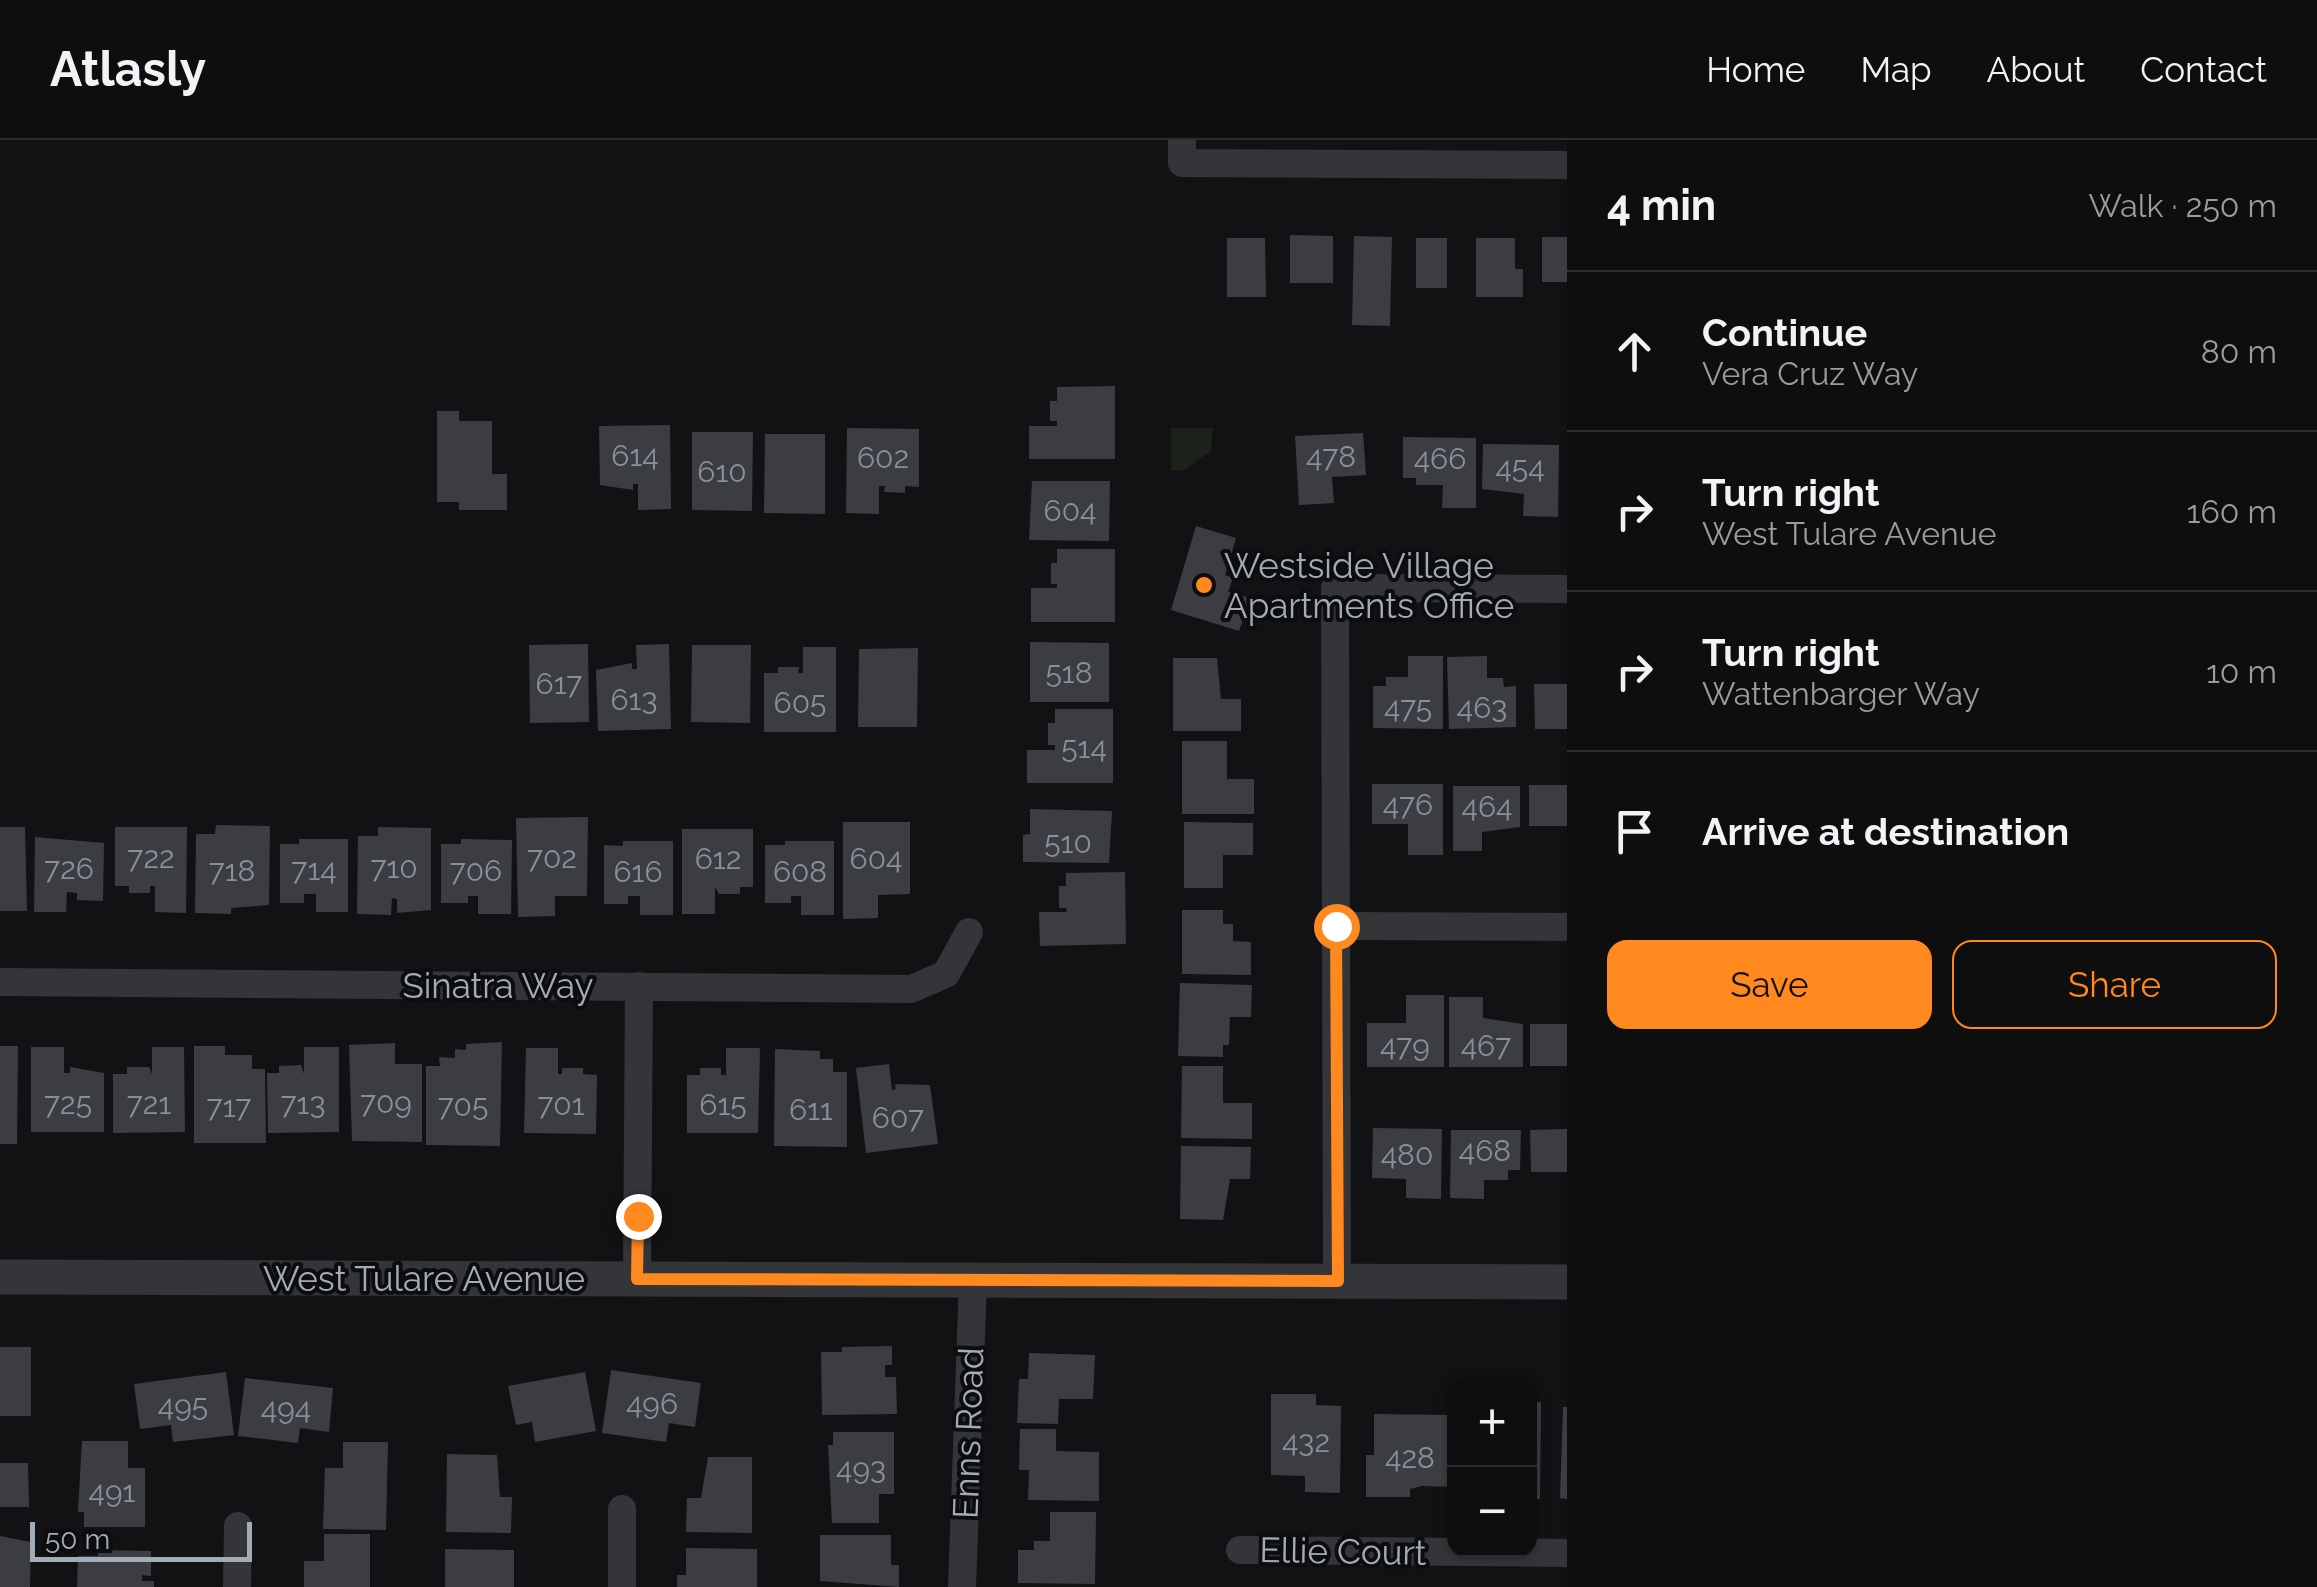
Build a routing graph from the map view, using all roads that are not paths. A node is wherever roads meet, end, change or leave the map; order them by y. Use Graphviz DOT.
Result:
graph roads {
  1 [pos="1182,140"];
  2 [pos="1567,165"];
  3 [pos="1567,589"];
  4 [pos="1336,926"];
  5 [pos="1567,927"];
  6 [pos="969,932"];
  7 [pos="0,982"];
  8 [pos="639,986"];
  9 [pos="0,1277"];
  10 [pos="637,1279"];
  11 [pos="973,1280"];
  12 [pos="1338,1281"];
  13 [pos="1567,1282"];
  14 [pos="622,1509"];
  15 [pos="238,1526"];
  16 [pos="1240,1550"];
  17 [pos="1567,1553"];
  18 [pos="237,1587"];
  19 [pos="622,1587"];
  20 [pos="962,1587"];
  1 -- 2 [label="street"];
  3 -- 4 [label="street"];
  4 -- 5 [label="street"];
  4 -- 12 [label="street"];
  6 -- 8 [label="street, Sinatra Way"];
  7 -- 8 [label="street, Sinatra Way"];
  8 -- 10 [label="street"];
  9 -- 10 [label="street, West Tulare Avenue"];
  10 -- 11 [label="street, West Tulare Avenue"];
  11 -- 12 [label="street, West Tulare Avenue"];
  11 -- 20 [label="street, Enns Road"];
  12 -- 13 [label="street, West Tulare Avenue"];
  14 -- 19 [label="street"];
  15 -- 18 [label="street"];
  16 -- 17 [label="street, Ellie Court"];
}
